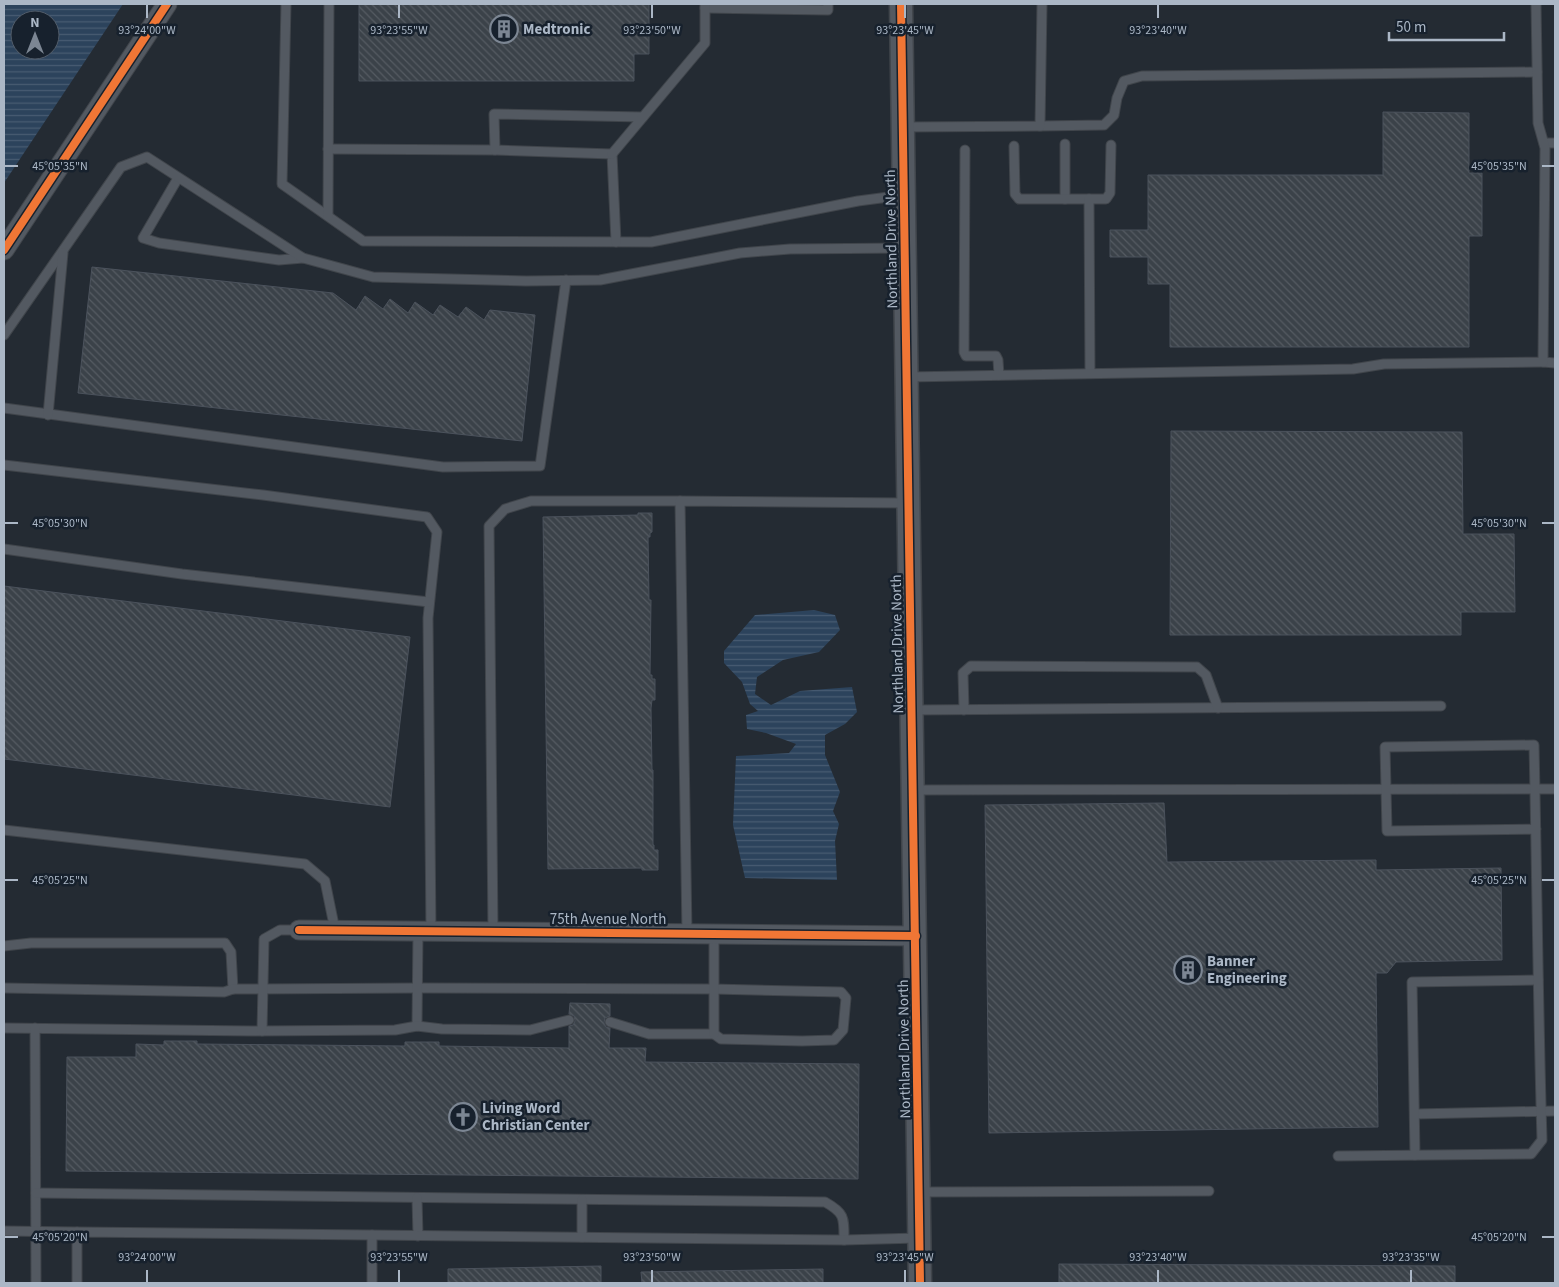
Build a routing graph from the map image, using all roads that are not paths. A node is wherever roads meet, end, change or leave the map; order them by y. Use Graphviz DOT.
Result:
graph roads {
  1 [pos="168,4"];
  2 [pos="286,4"];
  3 [pos="329,4"];
  4 [pos="828,4"];
  5 [pos="901,4"];
  6 [pos="1042,4"];
  7 [pos="1536,4"];
  8 [pos="705,6"];
  9 [pos="1538,72"];
  10 [pos="643,116"];
  11 [pos="903,126"];
  12 [pos="1040,126"];
  13 [pos="1544,143"];
  14 [pos="1555,143"];
  15 [pos="1065,144"];
  16 [pos="1111,145"];
  17 [pos="1014,146"];
  18 [pos="328,149"];
  19 [pos="494,150"];
  20 [pos="965,150"];
  21 [pos="612,154"];
  22 [pos="178,178"];
  23 [pos="904,195"];
  24 [pos="1066,199"];
  25 [pos="1089,199"];
  26 [pos="328,216"];
  27 [pos="616,242"];
  28 [pos="905,248"];
  29 [pos="4,250"];
  30 [pos="63,251"];
  31 [pos="303,258"];
  32 [pos="566,280"];
  33 [pos="4,335"];
  34 [pos="1544,362"];
  35 [pos="1555,363"];
  36 [pos="1090,374"];
  37 [pos="999,375"];
  38 [pos="908,377"];
  39 [pos="4,408"];
  40 [pos="48,415"];
  41 [pos="4,465"];
  42 [pos="680,501"];
  43 [pos="910,503"];
  44 [pos="4,549"];
  45 [pos="429,602"];
  46 [pos="1441,706"];
  47 [pos="1218,708"];
  48 [pos="912,710"];
  49 [pos="964,710"];
  50 [pos="1386,788"];
  51 [pos="1535,789"];
  52 [pos="1555,789"];
  53 [pos="913,790"];
  54 [pos="1536,829"];
  55 [pos="4,830"];
  56 [pos="299,930"];
  57 [pos="334,930"];
  58 [pos="424,932"];
  59 [pos="493,932"];
  60 [pos="686,933"];
  61 [pos="714,933"];
  62 [pos="916,936"];
  63 [pos="4,946"];
  64 [pos="1538,980"];
  65 [pos="4,988"];
  66 [pos="418,988"];
  67 [pos="233,989"];
  68 [pos="713,989"];
  69 [pos="262,990"];
  70 [pos="569,1020"];
  71 [pos="610,1022"];
  72 [pos="417,1026"];
  73 [pos="4,1028"];
  74 [pos="35,1028"];
  75 [pos="262,1031"];
  76 [pos="714,1034"];
  77 [pos="1555,1111"];
  78 [pos="1541,1112"];
  79 [pos="1415,1114"];
  80 [pos="1415,1155"];
  81 [pos="1338,1156"];
  82 [pos="1209,1191"];
  83 [pos="919,1192"];
  84 [pos="36,1193"];
  85 [pos="417,1198"];
  86 [pos="582,1200"];
  87 [pos="4,1231"];
  88 [pos="36,1232"];
  89 [pos="77,1232"];
  90 [pos="372,1235"];
  91 [pos="418,1236"];
  92 [pos="582,1237"];
  93 [pos="920,1238"];
  94 [pos="844,1240"];
  95 [pos="36,1283"];
  96 [pos="77,1283"];
  97 [pos="372,1283"];
  98 [pos="920,1283"];
  1 -- 29 [label="street"];
  2 -- 26 [label="lane"];
  3 -- 18 [label="lane"];
  4 -- 8 [label="lane"];
  5 -- 11 [label="street, Northland Drive North"];
  6 -- 12 [label="lane"];
  7 -- 9 [label="lane"];
  8 -- 10 [label="lane"];
  9 -- 12 [label="lane"];
  9 -- 13 [label="lane"];
  10 -- 19 [label="lane"];
  10 -- 21 [label="lane"];
  11 -- 12 [label="lane"];
  11 -- 23 [label="street, Northland Drive North"];
  13 -- 14 [label="lane"];
  13 -- 34 [label="lane"];
  15 -- 24 [label="lane"];
  16 -- 25 [label="lane"];
  17 -- 24 [label="lane"];
  18 -- 19 [label="lane"];
  18 -- 26 [label="lane"];
  19 -- 21 [label="lane"];
  20 -- 37 [label="lane"];
  21 -- 27 [label="lane"];
  22 -- 30 [label="lane"];
  22 -- 31 [label="lane"];
  22 -- 31 [label="lane"];
  23 -- 27 [label="lane"];
  23 -- 28 [label="street, Northland Drive North"];
  24 -- 25 [label="lane"];
  25 -- 36 [label="lane"];
  26 -- 27 [label="lane"];
  28 -- 32 [label="lane"];
  28 -- 38 [label="street, Northland Drive North"];
  30 -- 33 [label="lane"];
  30 -- 40 [label="lane"];
  31 -- 32 [label="lane"];
  32 -- 40 [label="lane"];
  34 -- 35 [label="lane"];
  34 -- 36 [label="lane"];
  36 -- 37 [label="lane"];
  37 -- 38 [label="lane"];
  38 -- 43 [label="street, Northland Drive North"];
  39 -- 40 [label="lane"];
  41 -- 45 [label="lane"];
  42 -- 43 [label="lane"];
  42 -- 59 [label="lane"];
  42 -- 60 [label="lane"];
  43 -- 48 [label="street, Northland Drive North"];
  44 -- 45 [label="lane"];
  45 -- 58 [label="lane"];
  46 -- 47 [label="lane"];
  47 -- 49 [label="lane"];
  47 -- 49 [label="lane"];
  48 -- 49 [label="lane"];
  48 -- 53 [label="street, Northland Drive North"];
  50 -- 51 [label="lane"];
  50 -- 51 [label="lane"];
  50 -- 53 [label="lane"];
  50 -- 54 [label="lane"];
  51 -- 52 [label="lane"];
  51 -- 54 [label="lane"];
  53 -- 62 [label="street, Northland Drive North"];
  54 -- 64 [label="lane"];
  55 -- 57 [label="lane"];
  56 -- 57 [label="street, 75th Avenue North"];
  56 -- 69 [label="lane"];
  57 -- 58 [label="street, 75th Avenue North"];
  58 -- 59 [label="street, 75th Avenue North"];
  58 -- 66 [label="lane"];
  59 -- 60 [label="street, 75th Avenue North"];
  60 -- 61 [label="street, 75th Avenue North"];
  61 -- 62 [label="street, 75th Avenue North"];
  61 -- 68 [label="lane"];
  62 -- 83 [label="street, Northland Drive North"];
  63 -- 67 [label="lane"];
  64 -- 78 [label="lane"];
  64 -- 79 [label="lane"];
  65 -- 67 [label="lane"];
  66 -- 68 [label="lane"];
  66 -- 69 [label="lane"];
  66 -- 72 [label="lane"];
  67 -- 69 [label="lane"];
  68 -- 76 [label="lane"];
  68 -- 76 [label="lane"];
  69 -- 75 [label="lane"];
  70 -- 72 [label="lane"];
  71 -- 76 [label="lane"];
  72 -- 75 [label="lane"];
  73 -- 74 [label="lane"];
  74 -- 75 [label="lane"];
  74 -- 84 [label="lane"];
  77 -- 78 [label="lane"];
  78 -- 79 [label="lane"];
  78 -- 80 [label="lane"];
  79 -- 80 [label="lane"];
  80 -- 81 [label="lane"];
  82 -- 83 [label="lane"];
  83 -- 93 [label="street, Northland Drive North"];
  84 -- 85 [label="lane"];
  84 -- 88 [label="lane"];
  85 -- 86 [label="lane"];
  85 -- 91 [label="lane"];
  86 -- 92 [label="lane"];
  86 -- 94 [label="lane"];
  87 -- 88 [label="lane"];
  88 -- 89 [label="lane"];
  88 -- 95 [label="lane"];
  89 -- 90 [label="lane"];
  89 -- 96 [label="lane"];
  90 -- 91 [label="lane"];
  90 -- 97 [label="lane"];
  91 -- 92 [label="lane"];
  92 -- 94 [label="lane"];
  93 -- 94 [label="lane"];
  93 -- 98 [label="street, Northland Drive North"];
}
